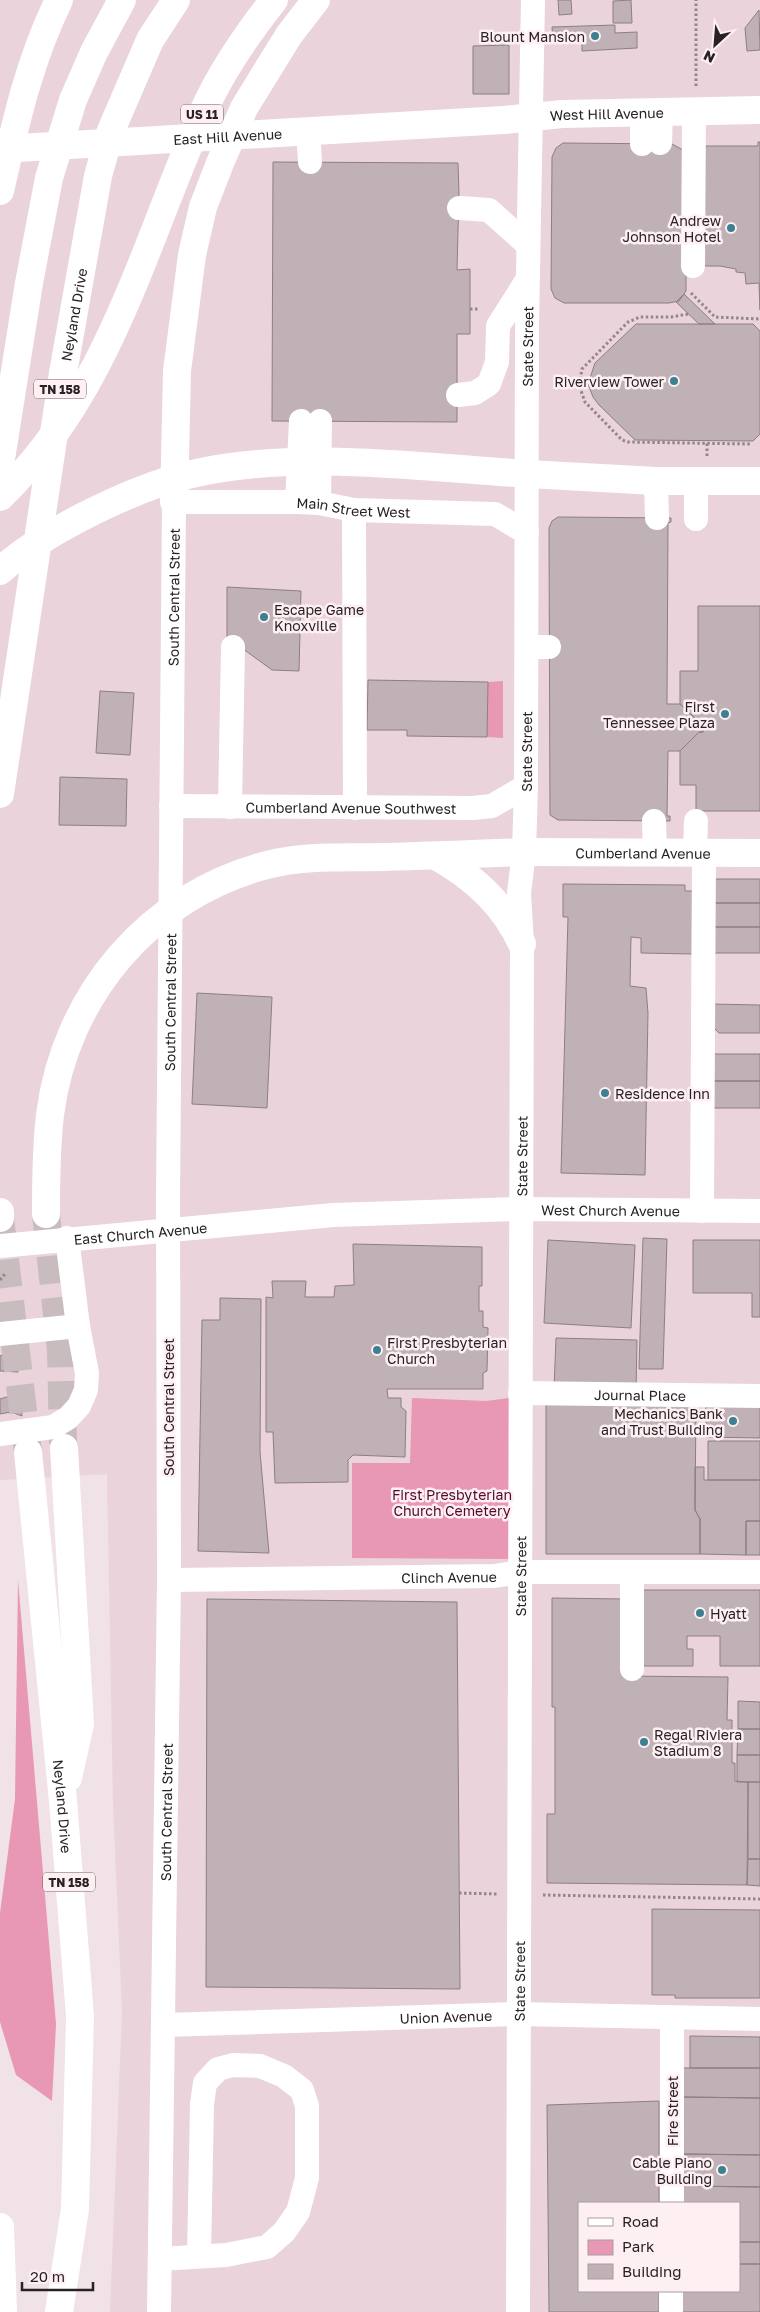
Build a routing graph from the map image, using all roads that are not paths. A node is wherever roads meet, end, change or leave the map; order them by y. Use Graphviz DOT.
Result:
graph roads {
  1 [pos="59,0"];
  2 [pos="122,0"];
  3 [pos="176,0"];
  4 [pos="274,0"];
  5 [pos="316,0"];
  6 [pos="534,0"];
  7 [pos="695,102"];
  8 [pos="760,110"];
  9 [pos="652,111"];
  10 [pos="532,117"];
  11 [pos="453,123"];
  12 [pos="308,131"];
  13 [pos="651,144"];
  14 [pos="0,149"];
  15 [pos="310,162"];
  16 [pos="0,191"];
  17 [pos="459,200"];
  18 [pos="528,245"];
  19 [pos="694,266"];
  20 [pos="528,279"];
  21 [pos="458,395"];
  22 [pos="310,421"];
  23 [pos="0,465"];
  24 [pos="528,474"];
  25 [pos="656,481"];
  26 [pos="696,481"];
  27 [pos="760,481"];
  28 [pos="0,497"];
  29 [pos="174,502"];
  30 [pos="308,503"];
  31 [pos="354,510"];
  32 [pos="656,518"];
  33 [pos="696,518"];
  34 [pos="527,533"];
  35 [pos="0,571"];
  36 [pos="233,647"];
  37 [pos="526,786"];
  38 [pos="0,794"];
  39 [pos="171,806"];
  40 [pos="230,807"];
  41 [pos="355,808"];
  42 [pos="654,821"];
  43 [pos="696,821"];
  44 [pos="524,852"];
  45 [pos="654,852"];
  46 [pos="700,853"];
  47 [pos="760,853"];
  48 [pos="436,856"];
  49 [pos="522,944"];
  50 [pos="522,1209"];
  51 [pos="702,1211"];
  52 [pos="760,1211"];
  53 [pos="0,1212"];
  54 [pos="46,1214"];
  55 [pos="0,1218"];
  56 [pos="282,1218"];
  57 [pos="67,1238"];
  58 [pos="0,1246"];
  59 [pos="78,1326"];
  60 [pos="0,1334"];
  61 [pos="520,1393"];
  62 [pos="760,1396"];
  63 [pos="0,1434"];
  64 [pos="64,1448"];
  65 [pos="28,1452"];
  66 [pos="520,1572"];
  67 [pos="632,1572"];
  68 [pos="760,1572"];
  69 [pos="169,1580"];
  70 [pos="632,1669"];
  71 [pos="63,1801"];
  72 [pos="519,2014"];
  73 [pos="672,2018"];
  74 [pos="760,2019"];
  75 [pos="164,2025"];
  76 [pos="672,2202"];
  77 [pos="0,2227"];
  78 [pos="199,2256"];
  79 [pos="160,2259"];
  80 [pos="671,2292"];
  81 [pos="4,2312"];
  82 [pos="59,2312"];
  83 [pos="159,2312"];
  84 [pos="518,2312"];
  85 [pos="671,2312"];
  1 -- 16 [label="main road"];
  2 -- 23 [label="main road, TN 158"];
  3 -- 38 [label="main road, Neyland Drive / TN 158"];
  4 -- 28 [label="main road, US 11"];
  5 -- 29 [label="main road"];
  6 -- 10 [label="street, State Street"];
  7 -- 8 [label="main road, West Hill Avenue"];
  7 -- 9 [label="main road, West Hill Avenue"];
  7 -- 19 [label="street"];
  9 -- 10 [label="main road, West Hill Avenue"];
  9 -- 13 [label="street"];
  10 -- 11 [label="main road, West Hill Avenue"];
  10 -- 18 [label="street, State Street"];
  11 -- 12 [label="main road, East Hill Avenue"];
  12 -- 14 [label="main road, East Hill Avenue"];
  12 -- 15 [label="street"];
  17 -- 18 [label="street"];
  18 -- 20 [label="street, State Street"];
  20 -- 21 [label="street"];
  20 -- 24 [label="street, State Street"];
  22 -- 30 [label="street"];
  24 -- 25 [label="main road"];
  24 -- 34 [label="street, State Street"];
  24 -- 35 [label="main road"];
  25 -- 26 [label="main road"];
  25 -- 32 [label="street"];
  26 -- 27 [label="main road"];
  26 -- 33 [label="street"];
  29 -- 30 [label="street, Main Street West"];
  29 -- 39 [label="street, South Central Street"];
  30 -- 31 [label="street, Main Street West"];
  31 -- 34 [label="street, Main Street West"];
  31 -- 41 [label="street"];
  34 -- 37 [label="street, State Street"];
  36 -- 40 [label="street"];
  37 -- 41 [label="street, Cumberland Avenue Southwest"];
  37 -- 44 [label="street, State Street"];
  39 -- 40 [label="street, Cumberland Avenue Southwest"];
  39 -- 69 [label="street, South Central Street"];
  40 -- 41 [label="street, Cumberland Avenue Southwest"];
  42 -- 45 [label="street"];
  43 -- 46 [label="street"];
  44 -- 45 [label="main road, Cumberland Avenue"];
  44 -- 48 [label="main road, Cumberland Avenue"];
  44 -- 49 [label="street, State Street"];
  45 -- 46 [label="main road, Cumberland Avenue"];
  46 -- 47 [label="main road, Cumberland Avenue"];
  46 -- 51 [label="street"];
  48 -- 49 [label="main road"];
  48 -- 54 [label="main road, Cumberland Avenue"];
  49 -- 50 [label="street, State Street"];
  50 -- 51 [label="street, West Church Avenue"];
  50 -- 56 [label="street, West Church Avenue"];
  50 -- 61 [label="street, State Street"];
  51 -- 52 [label="street, West Church Avenue"];
  53 -- 55 [label="main road"];
  56 -- 57 [label="street, East Church Avenue"];
  57 -- 58 [label="street, East Church Avenue"];
  57 -- 59 [label="street"];
  59 -- 60 [label="street"];
  59 -- 63 [label="street"];
  61 -- 62 [label="street, Journal Place"];
  61 -- 66 [label="street, State Street"];
  64 -- 71 [label="main road"];
  65 -- 71 [label="main road, Neyland Drive / TN 158"];
  66 -- 67 [label="street, Clinch Avenue"];
  66 -- 69 [label="street, Clinch Avenue"];
  66 -- 72 [label="street, State Street"];
  67 -- 68 [label="street, Clinch Avenue"];
  67 -- 70 [label="street"];
  69 -- 75 [label="street, South Central Street"];
  71 -- 82 [label="main road, Neyland Drive / TN 158"];
  72 -- 73 [label="street, Union Avenue"];
  72 -- 75 [label="street, Union Avenue"];
  72 -- 84 [label="street, State Street"];
  73 -- 74 [label="street, Union Avenue"];
  73 -- 76 [label="street, Fire Street"];
  75 -- 79 [label="street, South Central Street"];
  77 -- 81 [label="main road"];
  78 -- 78 [label="street"];
  78 -- 79 [label="street"];
  79 -- 83 [label="street, South Central Street"];
  80 -- 85 [label="street"];
}
